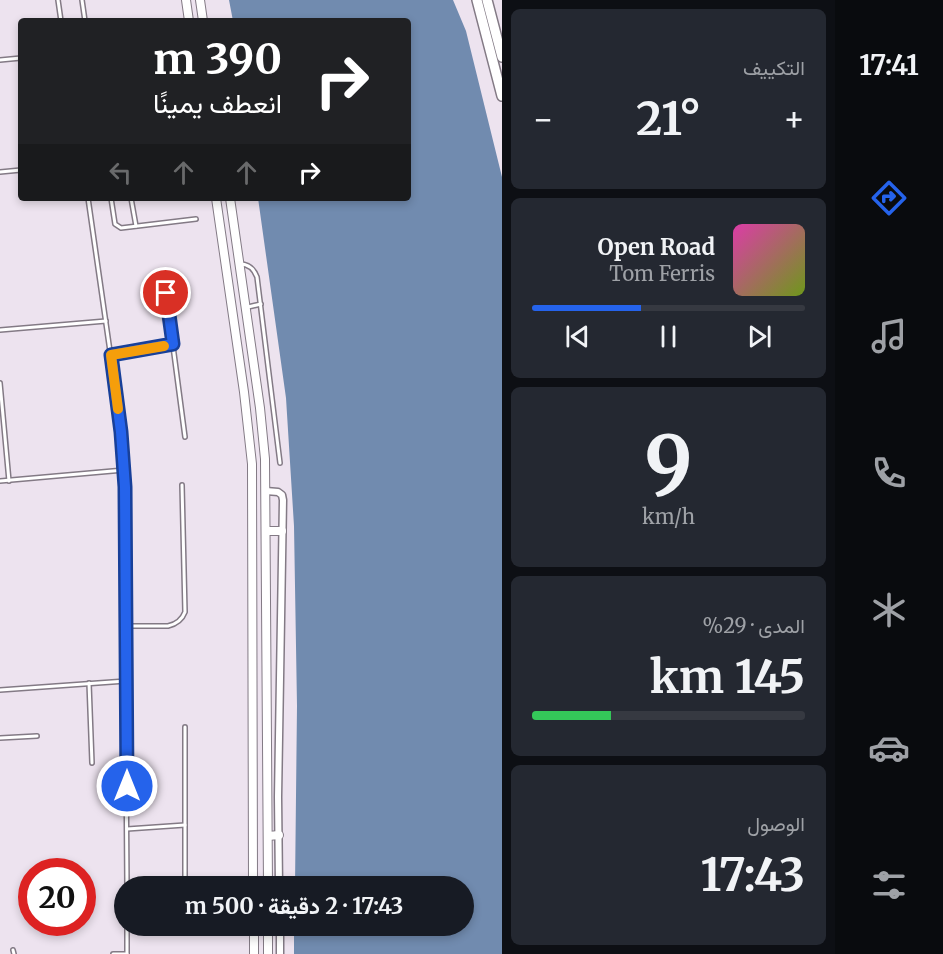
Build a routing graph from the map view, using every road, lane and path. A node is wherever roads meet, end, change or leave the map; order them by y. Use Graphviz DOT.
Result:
graph roads {
  1 [pos="58,0"];
  2 [pos="82,0"];
  3 [pos="186,0"];
  4 [pos="200,0"];
  5 [pos="477,0"];
  6 [pos="487,0"];
  7 [pos="61,18"];
  8 [pos="85,18"];
  9 [pos="189,18"];
  10 [pos="203,18"];
  11 [pos="502,57"];
  12 [pos="18,58"];
  13 [pos="0,60"];
  14 [pos="502,96"];
  15 [pos="18,170"];
  16 [pos="0,172"];
  17 [pos="88,201"];
  18 [pos="111,201"];
  19 [pos="132,201"];
  20 [pos="216,201"];
  21 [pos="230,201"];
  22 [pos="196,219"];
  23 [pos="136,226"];
  24 [pos="239,264"];
  25 [pos="166,293"];
  26 [pos="261,304"];
  27 [pos="246,307"];
  28 [pos="106,321"];
  29 [pos="0,330"];
  30 [pos="173,344"];
  31 [pos="111,355"];
  32 [pos="0,383"];
  33 [pos="185,437"];
  34 [pos="280,463"];
  35 [pos="124,470"];
  36 [pos="9,480"];
  37 [pos="0,481"];
  38 [pos="182,485"];
  39 [pos="266,491"];
  40 [pos="266,531"];
  41 [pos="282,531"];
  42 [pos="125,626"];
  43 [pos="126,681"];
  44 [pos="89,683"];
  45 [pos="0,690"];
  46 [pos="185,727"];
  47 [pos="38,735"];
  48 [pos="0,738"];
  49 [pos="92,763"];
  50 [pos="267,796"];
  51 [pos="278,797"];
  52 [pos="185,825"];
  53 [pos="127,829"];
  54 [pos="279,835"];
  55 [pos="268,836"];
  56 [pos="253,869"];
  57 [pos="127,876"];
  58 [pos="185,876"];
  59 [pos="253,876"];
  60 [pos="264,876"];
  61 [pos="266,876"];
  62 [pos="279,876"];
  63 [pos="127,936"];
  64 [pos="254,936"];
  65 [pos="268,936"];
  66 [pos="280,936"];
  67 [pos="113,954"];
  68 [pos="128,954"];
  69 [pos="254,954"];
  70 [pos="268,954"];
  71 [pos="280,954"];
  1 -- 7 [label="lane"];
  2 -- 8 [label="lane"];
  3 -- 9 [label="street"];
  4 -- 10 [label="street"];
  5 -- 14 [label="main road"];
  6 -- 11 [label="main road"];
  12 -- 13 [label="lane"];
  15 -- 16 [label="lane"];
  17 -- 28 [label="lane"];
  18 -- 23 [label="lane"];
  19 -- 23 [label="lane"];
  20 -- 56 [label="street"];
  21 -- 24 [label="street"];
  22 -- 23 [label="lane"];
  24 -- 26 [label="lane"];
  24 -- 27 [label="street"];
  25 -- 30 [label="lane"];
  26 -- 27 [label="lane"];
  26 -- 34 [label="lane"];
  27 -- 39 [label="street"];
  28 -- 29 [label="lane"];
  28 -- 31 [label="lane"];
  30 -- 31 [label="lane"];
  30 -- 33 [label="lane"];
  31 -- 35 [label="lane"];
  32 -- 36 [label="lane"];
  35 -- 36 [label="lane"];
  35 -- 42 [label="lane"];
  36 -- 37 [label="lane"];
  38 -- 42 [label="lane"];
  39 -- 40 [label="street"];
  39 -- 41 [label="street"];
  40 -- 41 [label="street"];
  40 -- 50 [label="street"];
  41 -- 51 [label="street"];
  42 -- 43 [label="lane"];
  43 -- 44 [label="lane"];
  43 -- 53 [label="lane"];
  44 -- 45 [label="lane"];
  44 -- 49 [label="lane"];
  46 -- 52 [label="lane"];
  47 -- 48 [label="lane"];
  50 -- 51 [label="street"];
  50 -- 55 [label="street"];
  51 -- 54 [label="street"];
  52 -- 53 [label="lane"];
  52 -- 58 [label="lane"];
  53 -- 57 [label="lane"];
  54 -- 55 [label="street"];
  54 -- 62 [label="street"];
  55 -- 61 [label="street"];
  56 -- 59 [label="street"];
  56 -- 60 [label="street"];
  63 -- 68 [label="lane"];
  64 -- 69 [label="street"];
  65 -- 70 [label="street"];
  66 -- 71 [label="street"];
  67 -- 68 [label="lane"];
}
